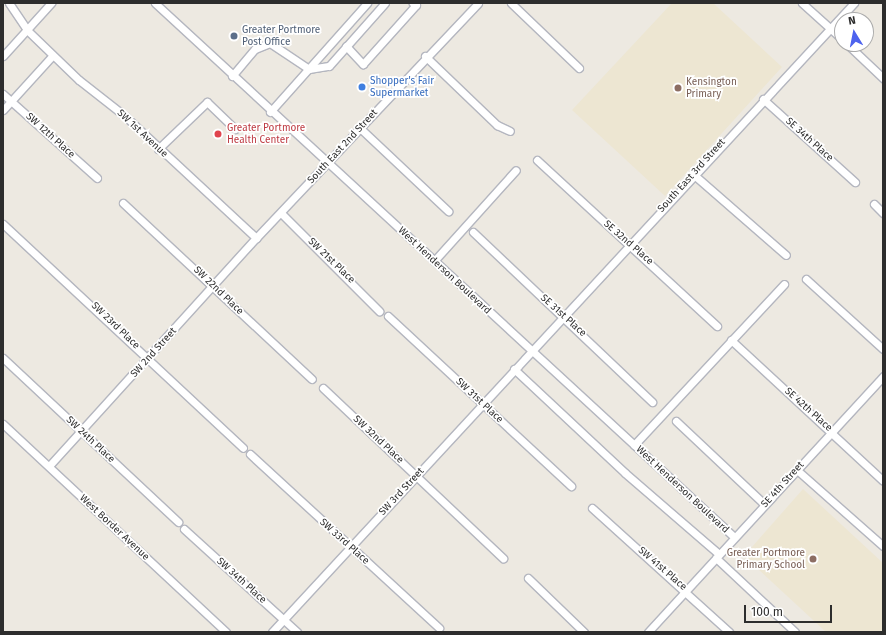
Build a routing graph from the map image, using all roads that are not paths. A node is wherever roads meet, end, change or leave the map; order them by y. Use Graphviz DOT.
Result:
graph roads {
  1 [pos="9,3"];
  2 [pos="51,3"];
  3 [pos="155,3"];
  4 [pos="367,3"];
  5 [pos="385,3"];
  6 [pos="414,3"];
  7 [pos="511,3"];
  8 [pos="802,3"];
  9 [pos="854,3"];
  10 [pos="476,4"];
  11 [pos="831,29"];
  12 [pos="27,30"];
  13 [pos="834,32"];
  14 [pos="346,46"];
  15 [pos="855,52"];
  16 [pos="53,55"];
  17 [pos="3,56"];
  18 [pos="425,56"];
  19 [pos="579,68"];
  20 [pos="308,69"];
  21 [pos="232,76"];
  22 [pos="883,78"];
  23 [pos="3,94"];
  24 [pos="762,100"];
  25 [pos="11,101"];
  26 [pos="3,110"];
  27 [pos="270,112"];
  28 [pos="361,128"];
  29 [pos="235,129"];
  30 [pos="510,131"];
  31 [pos="158,149"];
  32 [pos="537,160"];
  33 [pos="327,165"];
  34 [pos="516,170"];
  35 [pos="693,174"];
  36 [pos="97,178"];
  37 [pos="855,182"];
  38 [pos="123,203"];
  39 [pos="874,204"];
  40 [pos="448,211"];
  41 [pos="281,213"];
  42 [pos="883,213"];
  43 [pos="3,224"];
  44 [pos="473,232"];
  45 [pos="256,238"];
  46 [pos="631,244"];
  47 [pos="786,255"];
  48 [pos="434,261"];
  49 [pos="806,279"];
  50 [pos="784,284"];
  51 [pos="212,288"];
  52 [pos="379,311"];
  53 [pos="388,316"];
  54 [pos="563,316"];
  55 [pos="717,326"];
  56 [pos="731,340"];
  57 [pos="883,349"];
  58 [pos="530,350"];
  59 [pos="3,358"];
  60 [pos="149,359"];
  61 [pos="514,368"];
  62 [pos="883,376"];
  63 [pos="312,379"];
  64 [pos="323,388"];
  65 [pos="652,402"];
  66 [pos="483,405"];
  67 [pos="676,421"];
  68 [pos="3,424"];
  69 [pos="831,431"];
  70 [pos="80,432"];
  71 [pos="634,445"];
  72 [pos="243,448"];
  73 [pos="250,454"];
  74 [pos="49,466"];
  75 [pos="797,470"];
  76 [pos="416,476"];
  77 [pos="883,481"];
  78 [pos="571,486"];
  79 [pos="765,505"];
  80 [pos="592,508"];
  81 [pos="178,522"];
  82 [pos="184,529"];
  83 [pos="734,537"];
  84 [pos="883,546"];
  85 [pos="350,548"];
  86 [pos="717,556"];
  87 [pos="503,558"];
  88 [pos="528,578"];
  89 [pos="686,590"];
  90 [pos="284,620"];
  91 [pos="439,628"];
  92 [pos="226,632"];
  93 [pos="272,632"];
  94 [pos="297,632"];
  95 [pos="584,632"];
  96 [pos="648,632"];
  97 [pos="729,632"];
  98 [pos="795,632"];
  1 -- 12 [label="street, SW 1st Avenue"];
  2 -- 12 [label="street"];
  3 -- 21 [label="street, West Henderson Boulevard"];
  4 -- 20 [label="street"];
  5 -- 14 [label="street"];
  6 -- 14 [label="street"];
  7 -- 19 [label="street"];
  8 -- 11 [label="street"];
  9 -- 11 [label="street, South East 3rd Street"];
  10 -- 18 [label="street, South East 2nd Street"];
  11 -- 13 [label="street"];
  11 -- 24 [label="street, South East 3rd Street"];
  12 -- 16 [label="street, SW 1st Avenue"];
  12 -- 17 [label="street"];
  14 -- 20 [label="street"];
  15 -- 22 [label="street"];
  16 -- 25 [label="street"];
  16 -- 31 [label="street, SW 1st Avenue"];
  18 -- 28 [label="street, South East 2nd Street"];
  18 -- 30 [label="street"];
  20 -- 21 [label="street"];
  20 -- 27 [label="street"];
  21 -- 27 [label="street, West Henderson Boulevard"];
  23 -- 25 [label="street, SW 12th Place"];
  24 -- 35 [label="street, South East 3rd Street"];
  24 -- 37 [label="street, SE 34th Place"];
  25 -- 26 [label="street"];
  25 -- 36 [label="street, SW 12th Place"];
  27 -- 33 [label="street, West Henderson Boulevard"];
  28 -- 33 [label="street, South East 2nd Street"];
  28 -- 40 [label="street"];
  29 -- 31 [label="street"];
  31 -- 45 [label="street, SW 1st Avenue"];
  32 -- 46 [label="street, SE 32nd Place"];
  33 -- 41 [label="street, South East 2nd Street"];
  33 -- 48 [label="street, West Henderson Boulevard"];
  34 -- 48 [label="street"];
  35 -- 46 [label="street, South East 3rd Street"];
  35 -- 47 [label="street"];
  38 -- 51 [label="street, SW 22nd Place"];
  39 -- 42 [label="street"];
  41 -- 45 [label="street, South East 2nd Street"];
  41 -- 52 [label="street, SW 21st Place"];
  43 -- 60 [label="street, SW 23rd Place"];
  44 -- 54 [label="street, SE 31st Place"];
  45 -- 51 [label="street, SW 2nd Street"];
  46 -- 54 [label="street, South East 3rd Street"];
  46 -- 55 [label="street, SE 32nd Place"];
  48 -- 58 [label="street, West Henderson Boulevard"];
  49 -- 57 [label="street"];
  50 -- 56 [label="street"];
  51 -- 60 [label="street, SW 2nd Street"];
  51 -- 63 [label="street, SW 22nd Place"];
  53 -- 66 [label="street, SW 31st Place"];
  54 -- 58 [label="street, South East 3rd Street"];
  54 -- 65 [label="street, SE 31st Place"];
  56 -- 69 [label="street, SE 42th Place"];
  56 -- 71 [label="street"];
  58 -- 61 [label="street, SW 3rd Street"];
  58 -- 71 [label="street, West Henderson Boulevard"];
  59 -- 70 [label="street, SW 24th Place"];
  60 -- 70 [label="street, SW 2nd Street"];
  60 -- 72 [label="street, SW 23rd Place"];
  61 -- 66 [label="street, SW 3rd Street"];
  61 -- 86 [label="street"];
  62 -- 69 [label="street, SE 4th Street"];
  64 -- 76 [label="street, SW 32nd Place"];
  66 -- 76 [label="street, SW 3rd Street"];
  66 -- 78 [label="street, SW 31st Place"];
  67 -- 79 [label="street"];
  68 -- 74 [label="street, West Border Avenue"];
  69 -- 75 [label="street, SE 4th Street"];
  69 -- 77 [label="street, SE 42th Place"];
  70 -- 74 [label="street, SW 2nd Street"];
  70 -- 81 [label="street, SW 24th Place"];
  71 -- 83 [label="street, West Henderson Boulevard"];
  73 -- 85 [label="street, SW 33rd Place"];
  74 -- 92 [label="street, West Border Avenue"];
  75 -- 79 [label="street, SE 4th Street"];
  75 -- 84 [label="street"];
  76 -- 85 [label="street, SW 3rd Street"];
  76 -- 87 [label="street, SW 32nd Place"];
  79 -- 83 [label="street, SE 4th Street"];
  80 -- 89 [label="street, SW 41st Place"];
  82 -- 90 [label="street, SW 34th Place"];
  83 -- 86 [label="street, SE 4th Street"];
  85 -- 90 [label="street, SW 3rd Street"];
  85 -- 91 [label="street, SW 33rd Place"];
  86 -- 89 [label="street, SE 4th Street"];
  86 -- 98 [label="street"];
  88 -- 95 [label="street"];
  89 -- 96 [label="street, SE 4th Street"];
  89 -- 97 [label="street, SW 41st Place"];
  90 -- 93 [label="street, SW 3rd Street"];
  90 -- 94 [label="street, SW 34th Place"];
}
